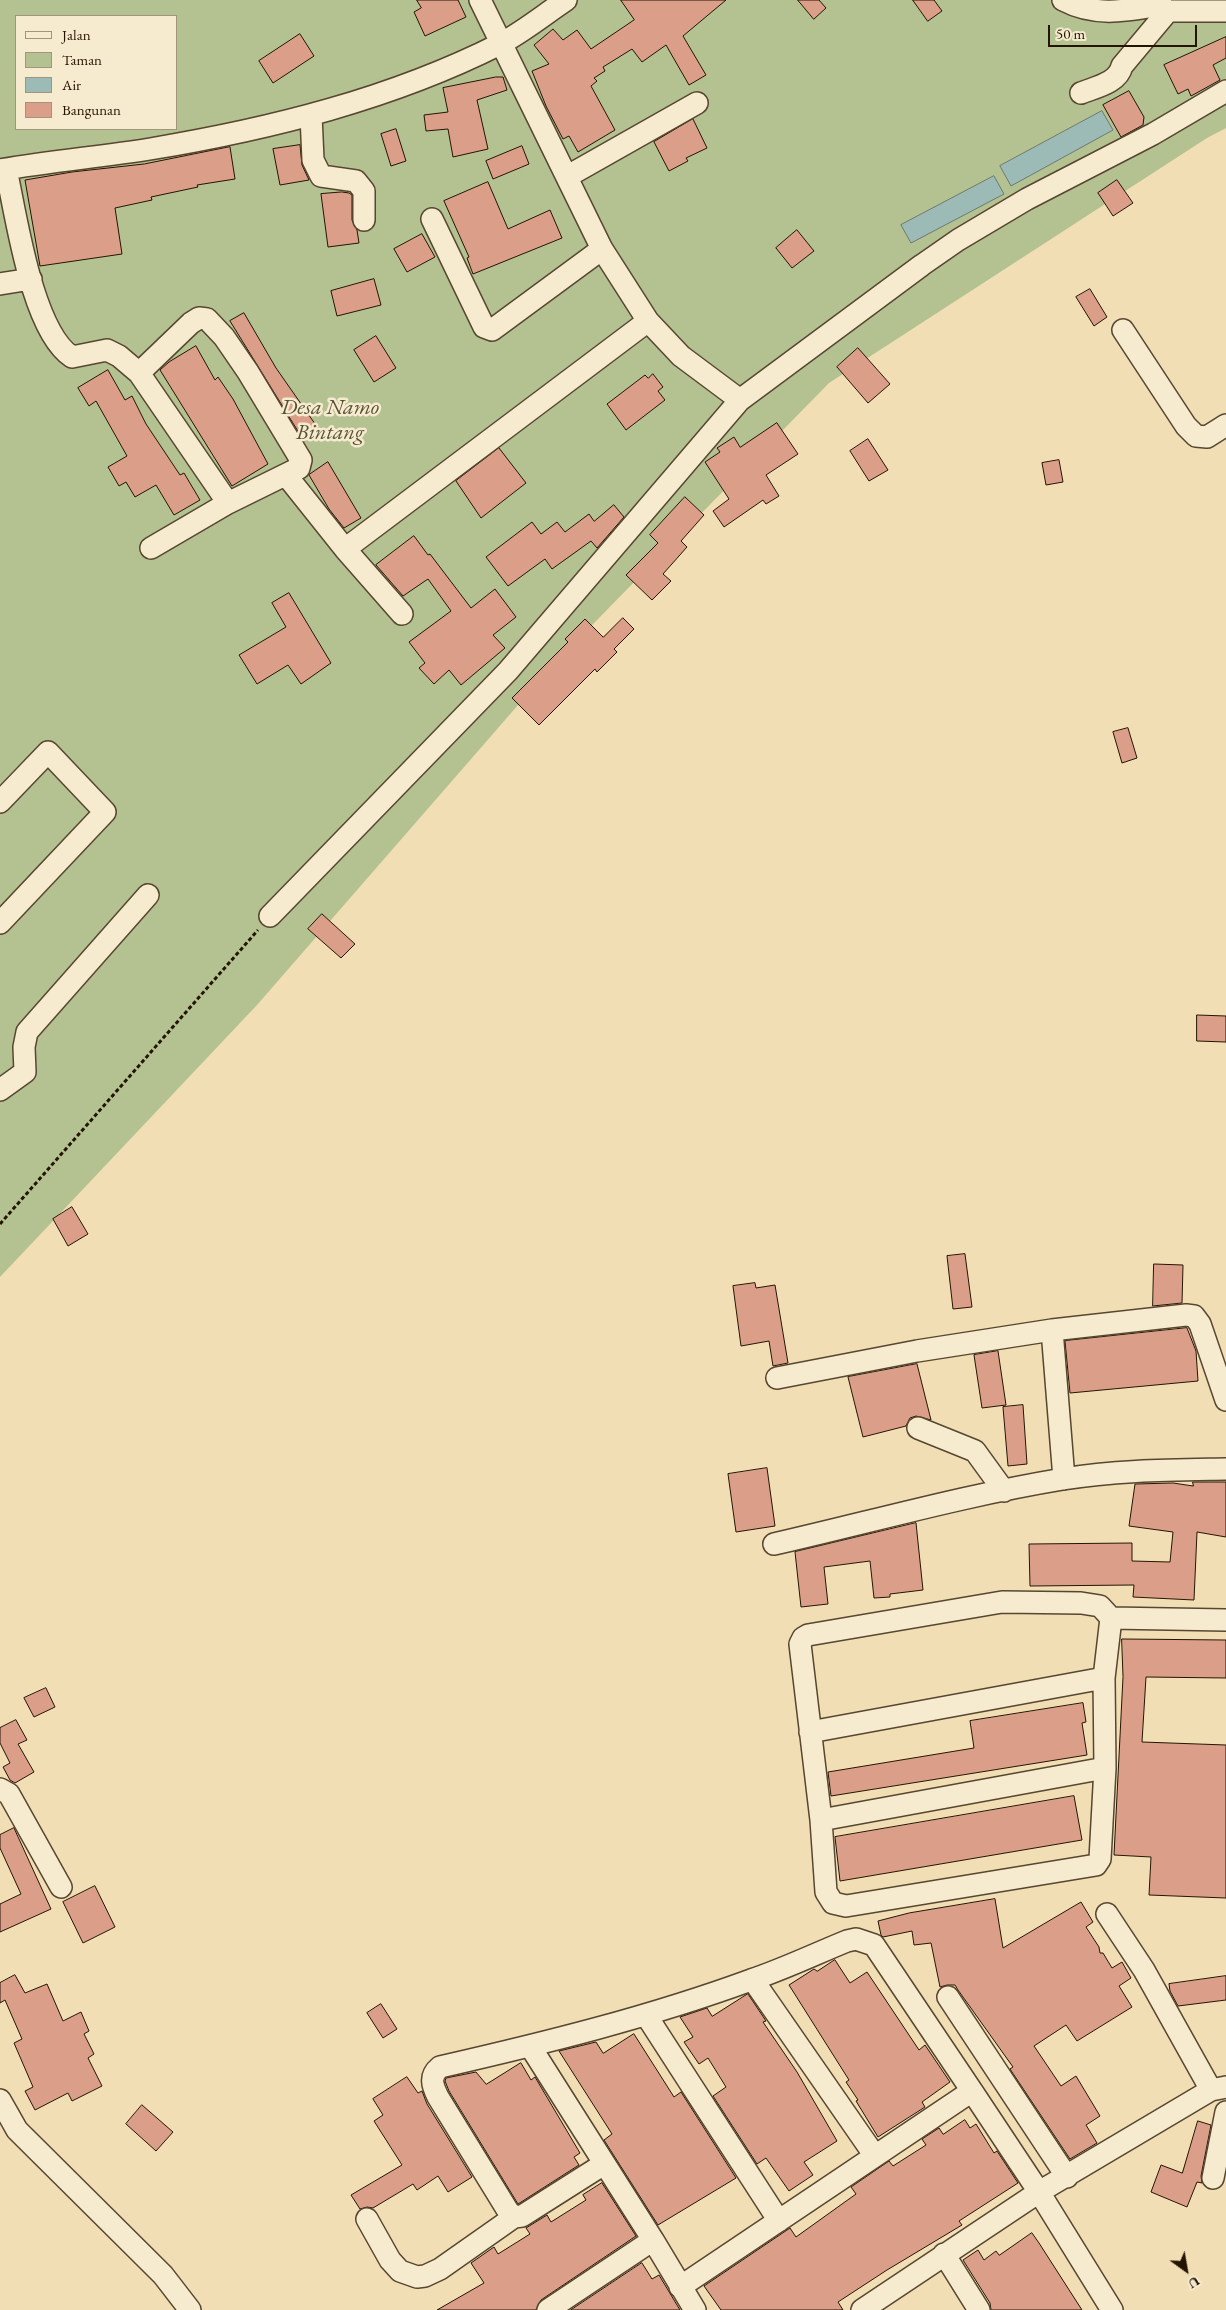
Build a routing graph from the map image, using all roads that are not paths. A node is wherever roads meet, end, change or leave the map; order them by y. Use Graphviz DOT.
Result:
graph roads {
  1 [pos="480,0"];
  2 [pos="566,0"];
  3 [pos="1062,0"];
  4 [pos="1161,5"];
  5 [pos="1222,9"];
  6 [pos="502,43"];
  7 [pos="1226,91"];
  8 [pos="1081,93"];
  9 [pos="697,103"];
  10 [pos="311,115"];
  11 [pos="3,169"];
  12 [pos="568,176"];
  13 [pos="432,219"];
  14 [pos="364,220"];
  15 [pos="602,249"];
  16 [pos="31,279"];
  17 [pos="0,284"];
  18 [pos="648,321"];
  19 [pos="1123,330"];
  20 [pos="139,373"];
  21 [pos="740,400"];
  22 [pos="1226,425"];
  23 [pos="286,474"];
  24 [pos="228,503"];
  25 [pos="151,548"];
  26 [pos="345,549"];
  27 [pos="402,614"];
  28 [pos="0,802"];
  29 [pos="148,895"];
  30 [pos="270,916"];
  31 [pos="0,923"];
  32 [pos="0,1090"];
  33 [pos="1052,1330"];
  34 [pos="777,1378"];
  35 [pos="1226,1400"];
  36 [pos="918,1428"];
  37 [pos="1226,1469"];
  38 [pos="1064,1479"];
  39 [pos="1004,1491"];
  40 [pos="774,1544"];
  41 [pos="1111,1618"];
  42 [pos="1226,1620"];
  43 [pos="1104,1678"];
  44 [pos="810,1732"];
  45 [pos="1105,1768"];
  46 [pos="0,1789"];
  47 [pos="821,1820"];
  48 [pos="61,1888"];
  49 [pos="1107,1914"];
  50 [pos="752,1980"];
  51 [pos="948,1997"];
  52 [pos="646,2015"];
  53 [pos="530,2046"];
  54 [pos="1219,2089"];
  55 [pos="972,2092"];
  56 [pos="0,2100"];
  57 [pos="1226,2112"];
  58 [pos="874,2156"];
  59 [pos="604,2164"];
  60 [pos="1066,2177"];
  61 [pos="1213,2178"];
  62 [pos="1039,2192"];
  63 [pos="514,2217"];
  64 [pos="367,2219"];
  65 [pos="779,2221"];
  66 [pos="653,2240"];
  67 [pos="944,2254"];
  68 [pos="680,2287"];
  69 [pos="190,2310"];
  70 [pos="548,2310"];
  71 [pos="695,2310"];
  72 [pos="864,2310"];
  73 [pos="979,2310"];
  74 [pos="1112,2310"];
  1 -- 6 [label="street"];
  2 -- 6 [label="street"];
  3 -- 4 [label="street"];
  4 -- 5 [label="street"];
  4 -- 8 [label="street"];
  6 -- 10 [label="street"];
  6 -- 12 [label="street"];
  7 -- 21 [label="street"];
  9 -- 12 [label="street"];
  10 -- 11 [label="street"];
  10 -- 14 [label="street"];
  11 -- 16 [label="street"];
  12 -- 15 [label="street"];
  13 -- 15 [label="street"];
  15 -- 18 [label="street"];
  16 -- 17 [label="street"];
  16 -- 20 [label="street"];
  18 -- 21 [label="street"];
  18 -- 26 [label="street"];
  19 -- 22 [label="street"];
  20 -- 23 [label="street"];
  20 -- 24 [label="street"];
  21 -- 30 [label="street"];
  23 -- 24 [label="street"];
  23 -- 26 [label="street"];
  24 -- 25 [label="street"];
  26 -- 27 [label="street"];
  28 -- 31 [label="street"];
  29 -- 32 [label="street"];
  33 -- 34 [label="street"];
  33 -- 35 [label="street"];
  33 -- 38 [label="street"];
  36 -- 39 [label="street"];
  37 -- 38 [label="street"];
  38 -- 39 [label="street"];
  39 -- 40 [label="street"];
  41 -- 42 [label="street"];
  41 -- 43 [label="street"];
  41 -- 44 [label="street"];
  43 -- 44 [label="street"];
  43 -- 45 [label="street"];
  44 -- 47 [label="street"];
  45 -- 47 [label="street"];
  45 -- 47 [label="street"];
  46 -- 48 [label="street"];
  49 -- 54 [label="street"];
  50 -- 52 [label="street"];
  50 -- 55 [label="street"];
  50 -- 58 [label="street"];
  51 -- 60 [label="street"];
  52 -- 53 [label="street"];
  52 -- 65 [label="street"];
  53 -- 59 [label="street"];
  53 -- 63 [label="street"];
  54 -- 60 [label="street"];
  55 -- 58 [label="street"];
  55 -- 62 [label="street"];
  56 -- 69 [label="street"];
  57 -- 61 [label="street"];
  58 -- 65 [label="street"];
  59 -- 63 [label="street"];
  59 -- 66 [label="street"];
  60 -- 62 [label="street"];
  62 -- 67 [label="street"];
  62 -- 74 [label="street"];
  63 -- 64 [label="street"];
  65 -- 68 [label="street"];
  66 -- 68 [label="street"];
  66 -- 70 [label="street"];
  67 -- 72 [label="street"];
  67 -- 73 [label="street"];
  68 -- 71 [label="street"];
}
